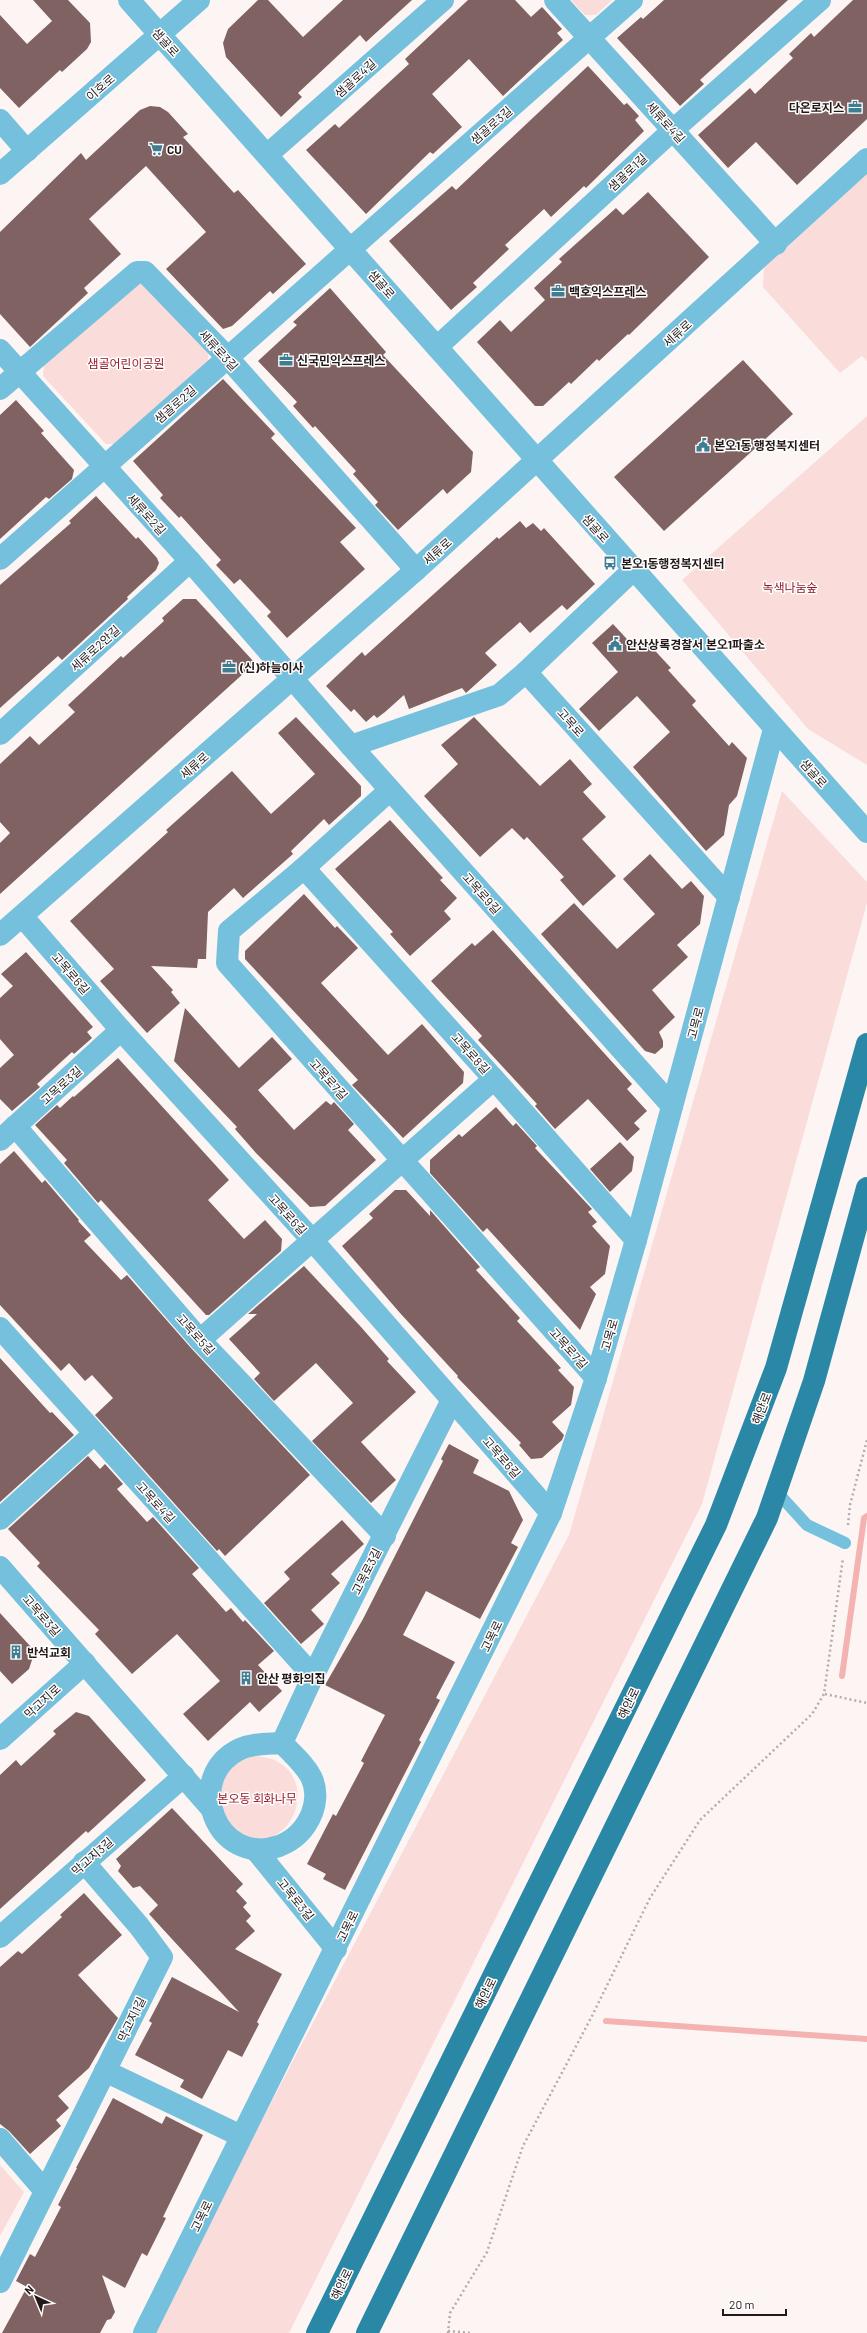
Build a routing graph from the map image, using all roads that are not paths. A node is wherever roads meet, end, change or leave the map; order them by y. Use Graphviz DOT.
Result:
graph roads {
  1 [pos="129,0"];
  2 [pos="199,0"];
  3 [pos="442,0"];
  4 [pos="555,0"];
  5 [pos="632,0"];
  6 [pos="820,0"];
  7 [pos="160,35"];
  8 [pos="590,38"];
  9 [pos="0,120"];
  10 [pos="673,130"];
  11 [pos="27,151"];
  12 [pos="267,156"];
  13 [pos="867,159"];
  14 [pos="0,174"];
  15 [pos="776,244"];
  16 [pos="350,249"];
  17 [pos="436,347"];
  18 [pos="0,350"];
  19 [pos="228,358"];
  20 [pos="19,372"];
  21 [pos="0,389"];
  22 [pos="536,461"];
  23 [pos="104,466"];
  24 [pos="0,559"];
  25 [pos="190,561"];
  26 [pos="416,570"];
  27 [pos="633,570"];
  28 [pos="526,672"];
  29 [pos="292,679"];
  30 [pos="774,729"];
  31 [pos="0,734"];
  32 [pos="351,746"];
  33 [pos="390,790"];
  34 [pos="867,832"];
  35 [pos="304,868"];
  36 [pos="729,897"];
  37 [pos="22,916"];
  38 [pos="0,935"];
  39 [pos="121,1030"];
  40 [pos="867,1044"];
  41 [pos="494,1079"];
  42 [pos="672,1106"];
  43 [pos="7,1133"];
  44 [pos="402,1161"];
  45 [pos="867,1188"];
  46 [pos="636,1240"];
  47 [pos="313,1242"];
  48 [pos="0,1328"];
  49 [pos="200,1340"];
  50 [pos="596,1378"];
  51 [pos="452,1400"];
  52 [pos="94,1434"];
  53 [pos="776,1491"];
  54 [pos="552,1513"];
  55 [pos="0,1519"];
  56 [pos="385,1536"];
  57 [pos="845,1543"];
  58 [pos="0,1567"];
  59 [pos="85,1663"];
  60 [pos="313,1676"];
  61 [pos="0,1739"];
  62 [pos="282,1743"];
  63 [pos="184,1776"];
  64 [pos="211,1808"];
  65 [pos="256,1849"];
  66 [pos="84,1862"];
  67 [pos="0,1937"];
  68 [pos="336,1949"];
  69 [pos="105,2071"];
  70 [pos="241,2136"];
  71 [pos="0,2139"];
  72 [pos="45,2191"];
  73 [pos="0,2282"];
  74 [pos="144,2333"];
  75 [pos="317,2333"];
  76 [pos="367,2333"];
  1 -- 7 [label="street, 샘골로"];
  2 -- 7 [label="street, 이호로"];
  3 -- 12 [label="street, 샘골로4길"];
  4 -- 8 [label="street, 세류로4길"];
  5 -- 8 [label="street, 샘골로3길"];
  6 -- 10 [label="street, 샘골로1길"];
  7 -- 11 [label="street, 이호로"];
  7 -- 12 [label="street, 샘골로"];
  8 -- 10 [label="street, 세류로4길"];
  8 -- 16 [label="street, 샘골로3길"];
  9 -- 11 [label="street"];
  10 -- 15 [label="street, 세류로4길"];
  10 -- 17 [label="street, 샘골로1길"];
  11 -- 14 [label="street, 이호로"];
  12 -- 16 [label="street, 샘골로"];
  13 -- 15 [label="street, 세류로"];
  15 -- 22 [label="street, 세류로"];
  16 -- 17 [label="street, 샘골로"];
  16 -- 19 [label="street, 샘골로2길"];
  17 -- 22 [label="street, 샘골로"];
  18 -- 20 [label="street, 세류로2길"];
  19 -- 20 [label="street, 세류로3길"];
  19 -- 23 [label="street, 샘골로2길"];
  19 -- 26 [label="street, 세류로3길"];
  20 -- 21 [label="street, 세류로3길"];
  20 -- 23 [label="street, 세류로2길"];
  22 -- 26 [label="street, 세류로"];
  22 -- 27 [label="street, 샘골로"];
  23 -- 24 [label="street, 샘골로2길"];
  23 -- 25 [label="street, 세류로2길"];
  25 -- 29 [label="street, 세류로2길"];
  25 -- 31 [label="street, 세류로2안길"];
  26 -- 29 [label="street, 세류로"];
  27 -- 28 [label="street"];
  27 -- 30 [label="street, 샘골로"];
  28 -- 32 [label="street"];
  28 -- 36 [label="street, 고목로"];
  29 -- 32 [label="street, 고목로9길"];
  29 -- 37 [label="street, 세류로"];
  30 -- 34 [label="street, 샘골로"];
  30 -- 36 [label="street, 고목로"];
  32 -- 33 [label="street, 고목로9길"];
  33 -- 35 [label="street, 고목로7길"];
  33 -- 42 [label="street, 고목로9길"];
  35 -- 41 [label="street, 고목로8길"];
  35 -- 44 [label="street, 고목로7길"];
  36 -- 42 [label="street, 고목로"];
  37 -- 38 [label="street, 세류로"];
  37 -- 39 [label="street, 고목로6길"];
  39 -- 43 [label="street, 고목로3길"];
  39 -- 47 [label="street, 고목로6길"];
  40 -- 75 [label="main road, 해안로"];
  41 -- 44 [label="street"];
  41 -- 46 [label="street, 고목로8길"];
  42 -- 46 [label="street, 고목로"];
  43 -- 49 [label="street, 고목로5길"];
  44 -- 47 [label="street"];
  44 -- 50 [label="street, 고목로7길"];
  45 -- 53 [label="main road"];
  46 -- 50 [label="street, 고목로"];
  47 -- 49 [label="street"];
  47 -- 51 [label="street, 고목로6길"];
  48 -- 52 [label="street, 고목로4길"];
  49 -- 56 [label="street, 고목로5길"];
  50 -- 54 [label="street, 고목로"];
  51 -- 54 [label="street, 고목로6길"];
  51 -- 56 [label="street, 고목로3길"];
  52 -- 55 [label="street"];
  52 -- 60 [label="street, 고목로4길"];
  53 -- 57 [label="lane"];
  53 -- 76 [label="main road"];
  54 -- 68 [label="street, 고목로"];
  56 -- 60 [label="street, 고목로3길"];
  58 -- 59 [label="street, 고목로3길"];
  59 -- 61 [label="street, 막고지로"];
  59 -- 63 [label="street, 고목로3길"];
  60 -- 62 [label="street, 고목로3길"];
  62 -- 64 [label="street"];
  62 -- 65 [label="street"];
  63 -- 64 [label="street, 고목로3길"];
  63 -- 66 [label="street, 막고지3길"];
  64 -- 65 [label="street"];
  65 -- 68 [label="street, 고목로3길"];
  66 -- 67 [label="street, 막고지3길"];
  66 -- 69 [label="street, 막고지1길"];
  68 -- 70 [label="street, 고목로"];
  69 -- 70 [label="street"];
  69 -- 72 [label="street, 막고지1길"];
  70 -- 74 [label="street, 고목로"];
  71 -- 72 [label="street"];
  72 -- 73 [label="street, 막고지1길"];
}
